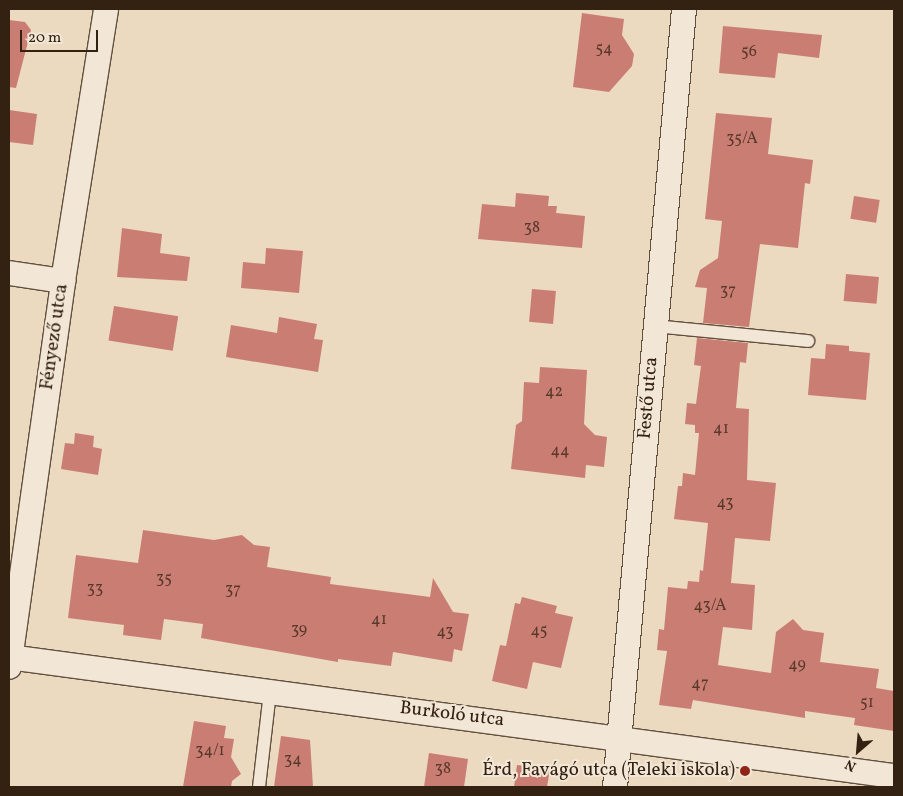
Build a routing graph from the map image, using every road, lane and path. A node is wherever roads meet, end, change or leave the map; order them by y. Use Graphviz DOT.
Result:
graph roads {
  1 [pos="106,9"];
  2 [pos="684,9"];
  3 [pos="9,273"];
  4 [pos="63,281"];
  5 [pos="655,326"];
  6 [pos="808,341"];
  7 [pos="9,660"];
  8 [pos="270,692"];
  9 [pos="620,737"];
  10 [pos="894,776"];
  11 [pos="259,787"];
  12 [pos="615,787"];
  1 -- 4 [label="street, Fényező utca"];
  2 -- 5 [label="street, Festő utca"];
  3 -- 4 [label="street"];
  4 -- 7 [label="street, Fényező utca"];
  5 -- 6 [label="lane"];
  5 -- 9 [label="street, Festő utca"];
  7 -- 8 [label="street, Burkoló utca"];
  8 -- 9 [label="street, Burkoló utca"];
  8 -- 11 [label="lane"];
  9 -- 10 [label="street, Burkoló utca"];
  9 -- 12 [label="street, Festő utca"];
}
